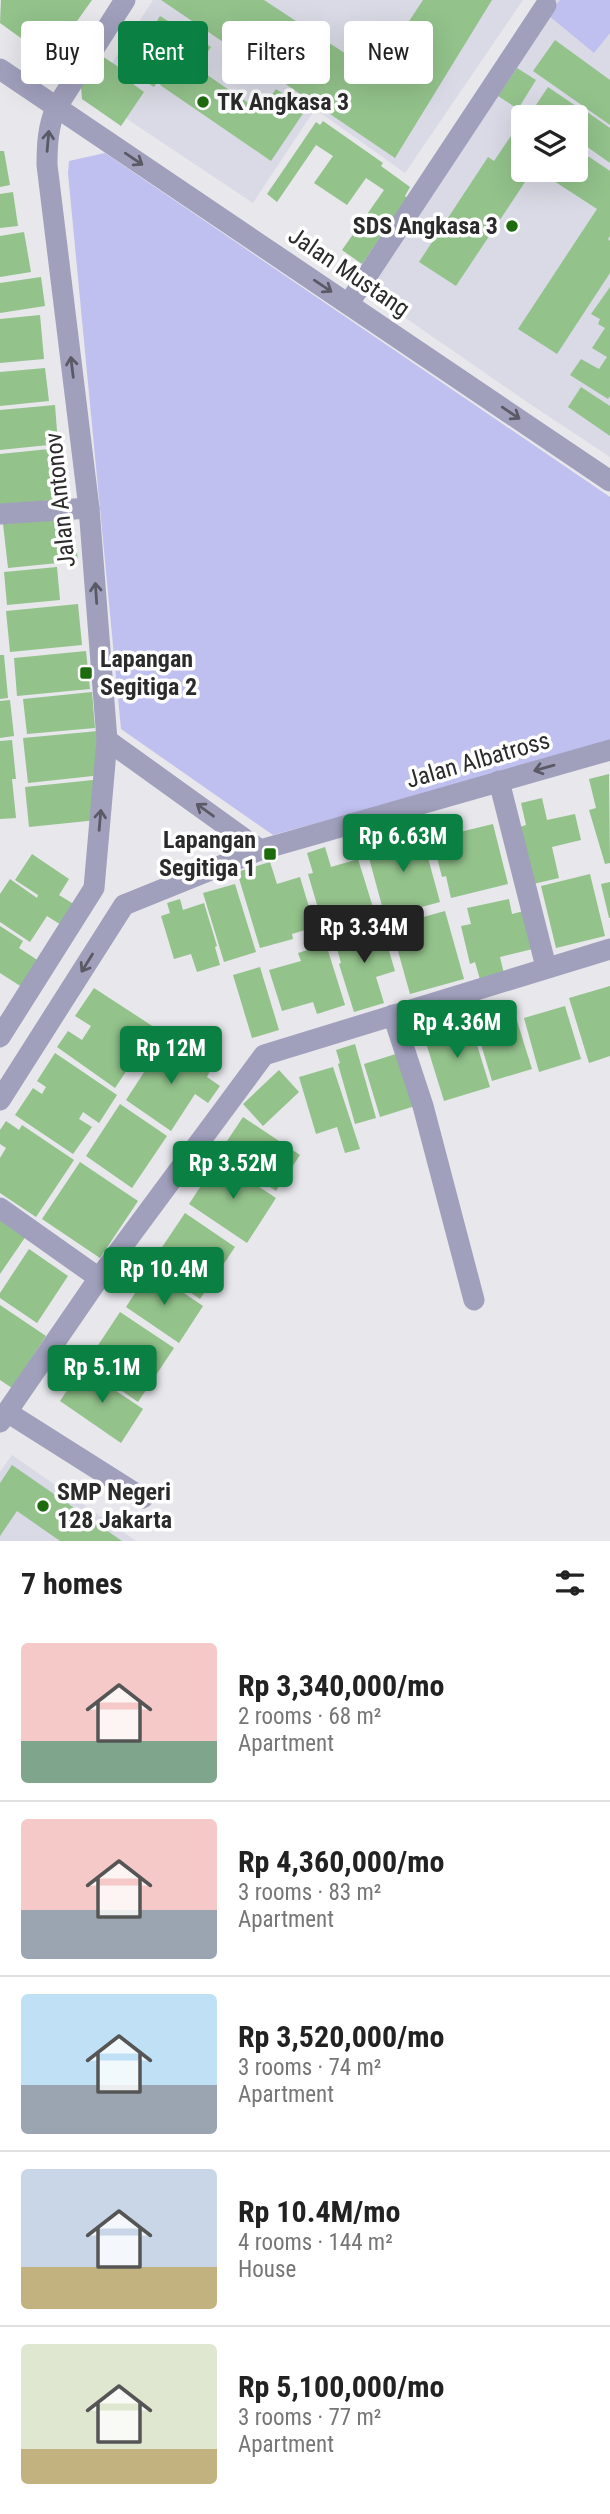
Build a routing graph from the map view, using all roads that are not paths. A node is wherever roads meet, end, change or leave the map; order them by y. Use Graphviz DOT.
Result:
graph roads {
  1 [pos="125,0"];
  2 [pos="547,5"];
  3 [pos="0,69"];
  4 [pos="57,108"];
  5 [pos="349,303"];
  6 [pos="610,481"];
  7 [pos="89,508"];
  8 [pos="0,514"];
  9 [pos="107,740"];
  10 [pos="610,750"];
  11 [pos="499,781"];
  12 [pos="260,850"];
  13 [pos="94,888"];
  14 [pos="124,905"];
  15 [pos="610,949"];
  16 [pos="546,967"];
  17 [pos="393,1015"];
  18 [pos="0,1037"];
  19 [pos="0,1100"];
  20 [pos="0,1208"];
  21 [pos="99,1278"];
  22 [pos="474,1300"];
  23 [pos="4,1417"];
  24 [pos="143,1498"];
  1 -- 4 [label="lane, Jalan Antonov"];
  2 -- 5 [label="lane"];
  3 -- 4 [label="lane, Jalan Mustang"];
  4 -- 5 [label="lane, Jalan Mustang, one-way"];
  7 -- 4 [label="lane, Jalan Antonov, one-way"];
  5 -- 6 [label="lane, Jalan Mustang, one-way"];
  7 -- 8 [label="lane"];
  9 -- 7 [label="lane, Jalan Antonov, one-way"];
  12 -- 9 [label="lane, one-way"];
  13 -- 9 [label="lane, Jalan Antonov, one-way"];
  10 -- 11 [label="lane, Jalan Albatross, one-way"];
  11 -- 12 [label="lane, Jalan Albatross"];
  11 -- 16 [label="lane"];
  12 -- 14 [label="lane, Jalan Albatross"];
  13 -- 14 [label="lane"];
  13 -- 18 [label="lane"];
  14 -- 19 [label="lane, one-way"];
  15 -- 16 [label="lane"];
  16 -- 17 [label="lane"];
  17 -- 21 [label="lane"];
  17 -- 22 [label="lane"];
  20 -- 21 [label="lane"];
  21 -- 23 [label="lane"];
  23 -- 24 [label="lane"];
}
